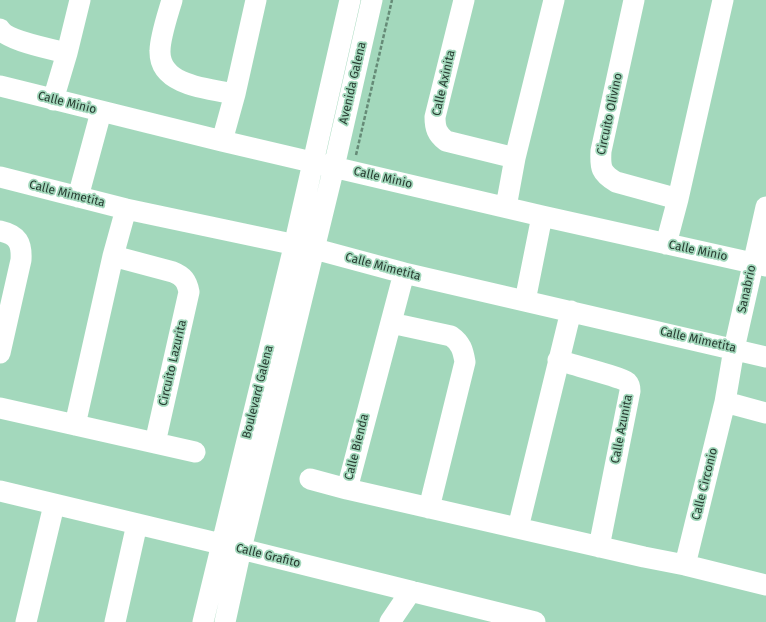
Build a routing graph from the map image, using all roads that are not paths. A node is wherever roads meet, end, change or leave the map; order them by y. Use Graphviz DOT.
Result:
graph roads {
  1 [pos="80,0"];
  2 [pos="172,0"];
  3 [pos="256,0"];
  4 [pos="350,0"];
  5 [pos="372,0"];
  6 [pos="464,0"];
  7 [pos="554,0"];
  8 [pos="634,0"];
  9 [pos="722,0"];
  10 [pos="0,29"];
  11 [pos="67,53"];
  12 [pos="0,86"];
  13 [pos="235,94"];
  14 [pos="53,100"];
  15 [pos="101,112"];
  16 [pos="222,141"];
  17 [pos="515,158"];
  18 [pos="313,162"];
  19 [pos="344,169"];
  20 [pos="0,178"];
  21 [pos="78,197"];
  22 [pos="678,199"];
  23 [pos="506,207"];
  24 [pos="766,207"];
  25 [pos="126,209"];
  26 [pos="542,216"];
  27 [pos="0,231"];
  28 [pos="666,244"];
  29 [pos="293,245"];
  30 [pos="315,249"];
  31 [pos="113,256"];
  32 [pos="759,264"];
  33 [pos="404,273"];
  34 [pos="525,301"];
  35 [pos="571,311"];
  36 [pos="391,323"];
  37 [pos="734,349"];
  38 [pos="0,353"];
  39 [pos="766,357"];
  40 [pos="558,360"];
  41 [pos="724,402"];
  42 [pos="0,408"];
  43 [pos="766,413"];
  44 [pos="75,425"];
  45 [pos="155,443"];
  46 [pos="195,452"];
  47 [pos="310,479"];
  48 [pos="347,489"];
  49 [pos="0,491"];
  50 [pos="54,505"];
  51 [pos="429,508"];
  52 [pos="137,524"];
  53 [pos="518,528"];
  54 [pos="231,546"];
  55 [pos="599,547"];
  56 [pos="685,565"];
  57 [pos="765,580"];
  58 [pos="411,591"];
  59 [pos="495,617"];
  60 [pos="230,620"];
  61 [pos="26,622"];
  62 [pos="115,622"];
  63 [pos="203,622"];
  64 [pos="390,622"];
  65 [pos="535,622"];
  1 -- 11 [label="street"];
  2 -- 13 [label="street"];
  3 -- 13 [label="street"];
  4 -- 18 [label="street, Avenida Galena"];
  5 -- 19 [label="street, Avenida Galena"];
  6 -- 17 [label="street, Calle Axinita"];
  7 -- 17 [label="street"];
  8 -- 22 [label="street, Circuito Olivino"];
  9 -- 22 [label="street"];
  10 -- 11 [label="street"];
  11 -- 14 [label="street"];
  12 -- 14 [label="street, Calle Minio"];
  13 -- 16 [label="street"];
  14 -- 15 [label="street, Calle Minio"];
  15 -- 16 [label="street, Calle Minio"];
  15 -- 21 [label="street"];
  16 -- 18 [label="street, Calle Minio"];
  17 -- 23 [label="street"];
  18 -- 19 [label="street, Calle Minio"];
  18 -- 29 [label="street, Boulevard Galena"];
  19 -- 23 [label="street, Calle Minio"];
  19 -- 30 [label="street, Boulevard Galena"];
  20 -- 21 [label="street, Calle Mimetita"];
  21 -- 25 [label="street, Calle Mimetita"];
  22 -- 28 [label="street"];
  23 -- 26 [label="street, Calle Minio"];
  24 -- 32 [label="street, Sanabrio"];
  25 -- 29 [label="street, Calle Mimetita"];
  25 -- 31 [label="street"];
  26 -- 28 [label="street, Calle Minio"];
  26 -- 34 [label="street"];
  27 -- 38 [label="street"];
  28 -- 32 [label="street, Calle Minio"];
  29 -- 30 [label="street, Calle Mimetita"];
  29 -- 54 [label="street, Boulevard Galena"];
  30 -- 33 [label="street, Calle Mimetita"];
  30 -- 54 [label="street, Boulevard Galena"];
  31 -- 44 [label="street"];
  31 -- 45 [label="street, Circuito Lazurita"];
  32 -- 37 [label="street, Sanabrio"];
  33 -- 34 [label="street, Calle Mimetita"];
  33 -- 36 [label="street, Calle Bienda"];
  34 -- 35 [label="street, Calle Mimetita"];
  35 -- 37 [label="street, Calle Mimetita"];
  35 -- 40 [label="street"];
  36 -- 48 [label="street, Calle Bienda"];
  36 -- 51 [label="street"];
  37 -- 39 [label="street, Calle Mimetita"];
  37 -- 41 [label="street, Calle Circonio"];
  40 -- 53 [label="street"];
  40 -- 55 [label="street, Calle Azunita"];
  41 -- 43 [label="street"];
  41 -- 56 [label="street, Calle Circonio"];
  42 -- 44 [label="street"];
  44 -- 45 [label="street"];
  45 -- 46 [label="street"];
  47 -- 48 [label="street"];
  48 -- 51 [label="street, Calle Bienda"];
  49 -- 50 [label="street, Calle Grafito"];
  50 -- 52 [label="street, Calle Grafito"];
  50 -- 61 [label="street"];
  51 -- 53 [label="street, Calle Bienda"];
  52 -- 54 [label="street, Calle Grafito"];
  52 -- 62 [label="street"];
  53 -- 55 [label="street"];
  54 -- 58 [label="street, Calle Grafito"];
  54 -- 60 [label="street, Boulevard Galena"];
  54 -- 63 [label="street, Boulevard Galena"];
  55 -- 56 [label="street"];
  56 -- 57 [label="street"];
  58 -- 59 [label="street, Calle Grafito"];
  58 -- 64 [label="street"];
  59 -- 65 [label="street, Calle Grafito"];
}
